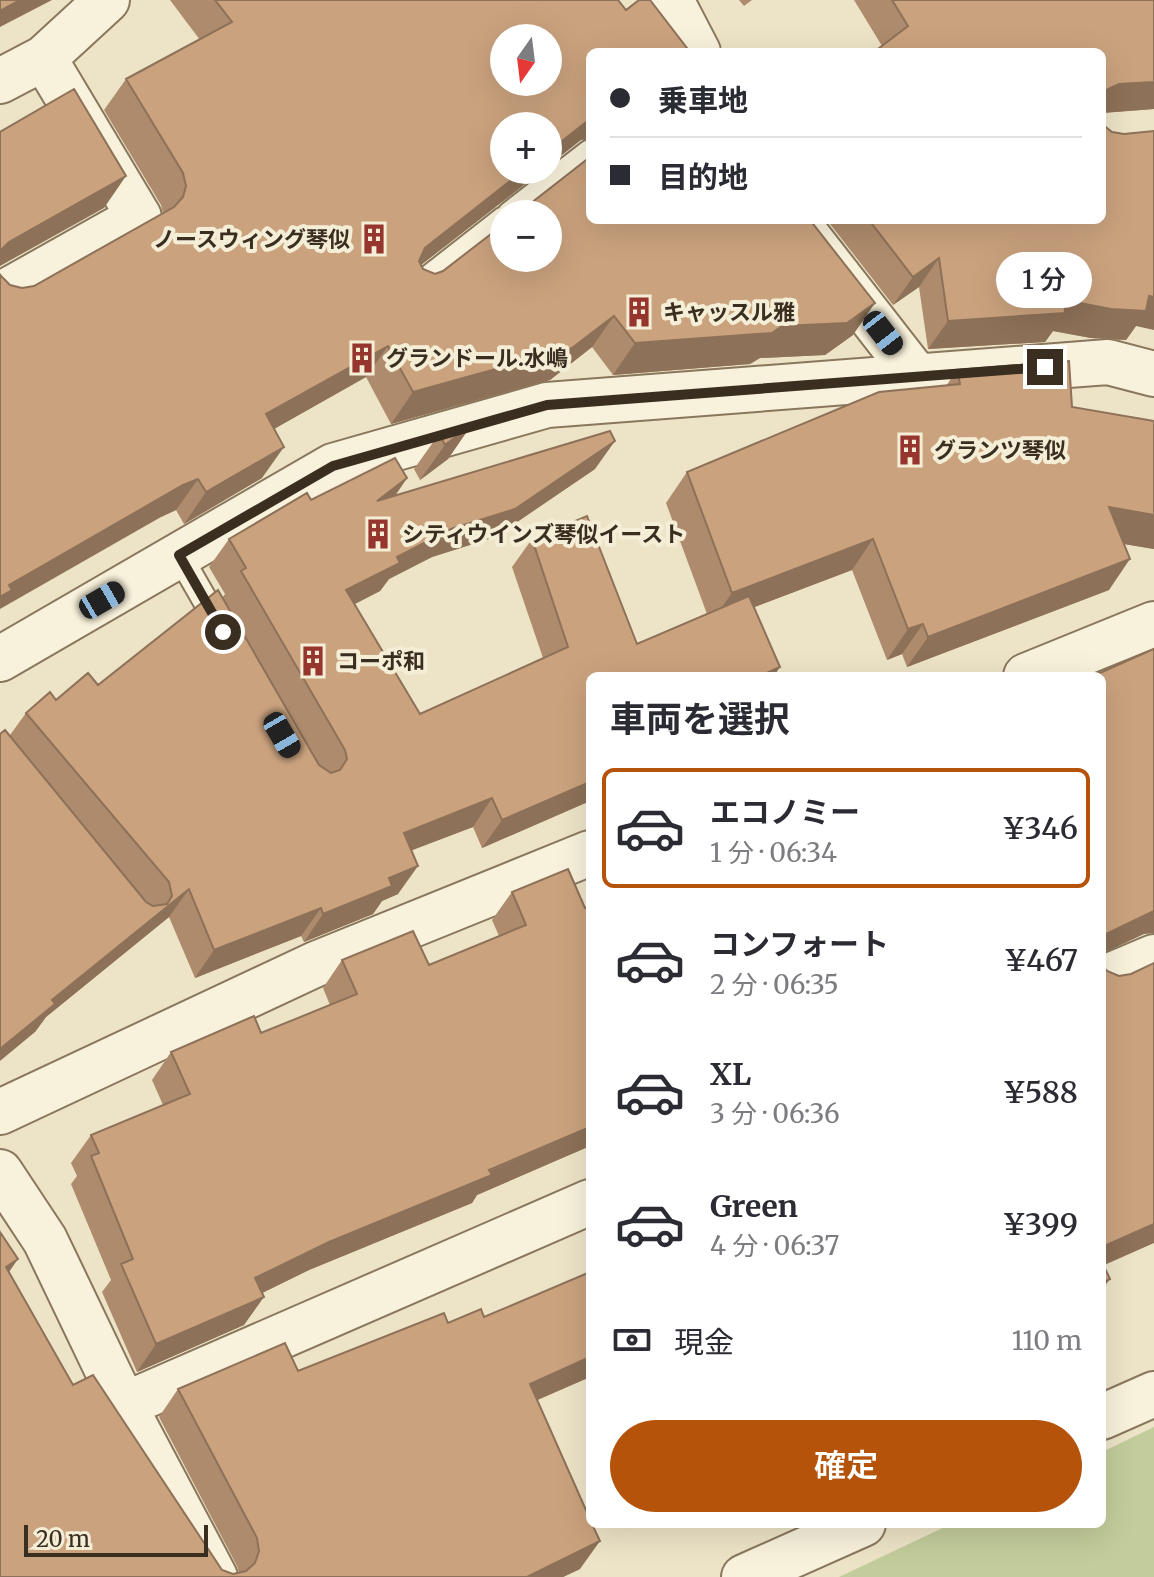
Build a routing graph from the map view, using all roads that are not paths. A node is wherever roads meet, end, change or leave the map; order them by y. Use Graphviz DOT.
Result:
graph roads {
  1 [pos="107,0"];
  2 [pos="671,0"];
  3 [pos="696,48"];
  4 [pos="44,58"];
  5 [pos="0,81"];
  6 [pos="586,155"];
  7 [pos="528,200"];
  8 [pos="798,224"];
  9 [pos="490,230"];
  10 [pos="412,291"];
  11 [pos="0,295"];
  12 [pos="1154,374"];
  13 [pos="918,378"];
  14 [pos="179,555"];
  15 [pos="1154,624"];
  16 [pos="233,650"];
  17 [pos="0,659"];
  18 [pos="1036,672"];
  19 [pos="586,855"];
  20 [pos="1154,957"];
  21 [pos="1106,977"];
  22 [pos="0,1112"];
  23 [pos="0,1172"];
  24 [pos="586,1204"];
  25 [pos="1154,1394"];
  26 [pos="124,1405"];
  27 [pos="1106,1415"];
  28 [pos="854,1528"];
  29 [pos="215,1577"];
  30 [pos="744,1577"];
  1 -- 4 [label="street"];
  2 -- 3 [label="street"];
  4 -- 5 [label="street"];
  4 -- 11 [label="street"];
  6 -- 7 [label="lane"];
  8 -- 13 [label="street"];
  9 -- 10 [label="lane"];
  12 -- 13 [label="street"];
  13 -- 14 [label="street"];
  14 -- 16 [label="lane"];
  14 -- 17 [label="street"];
  15 -- 18 [label="street"];
  19 -- 22 [label="street"];
  20 -- 21 [label="street"];
  23 -- 26 [label="street"];
  24 -- 26 [label="street"];
  25 -- 27 [label="street"];
  26 -- 29 [label="street"];
  28 -- 30 [label="street"];
}
